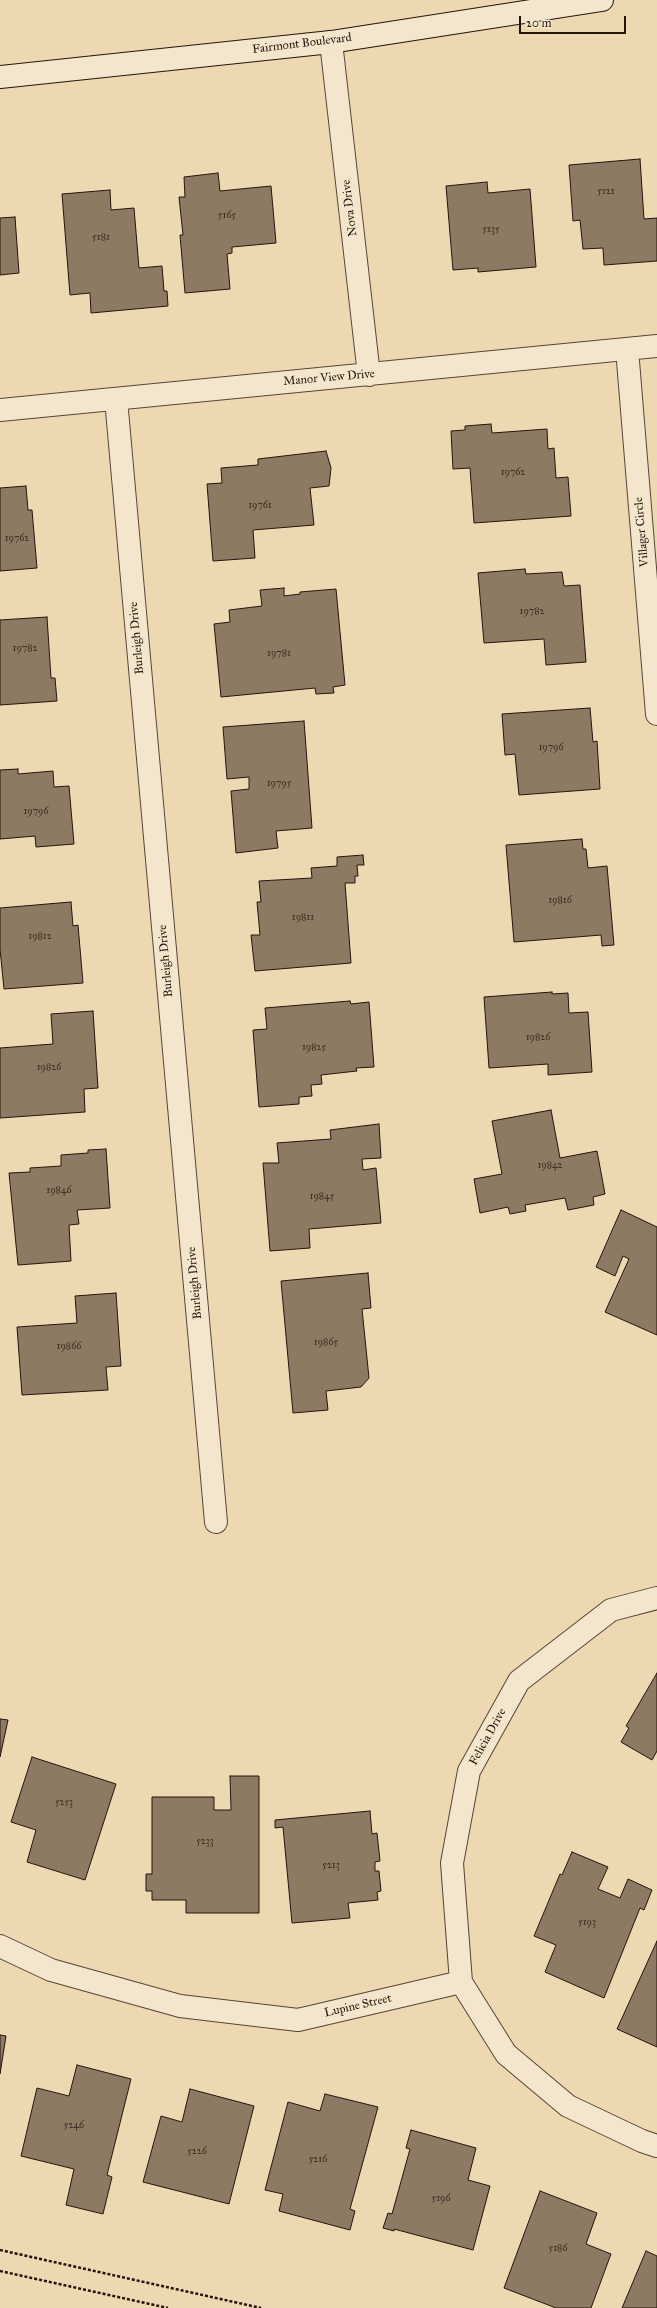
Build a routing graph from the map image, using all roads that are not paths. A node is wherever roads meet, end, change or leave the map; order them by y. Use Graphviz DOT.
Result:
graph roads {
  1 [pos="602,0"];
  2 [pos="331,42"];
  3 [pos="0,77"];
  4 [pos="657,346"];
  5 [pos="626,349"];
  6 [pos="370,374"];
  7 [pos="116,399"];
  8 [pos="0,410"];
  9 [pos="657,714"];
  10 [pos="216,1522"];
  11 [pos="657,1598"];
  12 [pos="0,1946"];
  13 [pos="462,1982"];
  14 [pos="657,2146"];
  1 -- 2 [label="street, Fairmont Boulevard"];
  2 -- 3 [label="street, Fairmont Boulevard"];
  2 -- 6 [label="street, Nova Drive"];
  4 -- 5 [label="street, Manor View Drive"];
  5 -- 6 [label="street, Manor View Drive"];
  5 -- 9 [label="street, Villager Circle"];
  6 -- 7 [label="street, Manor View Drive"];
  7 -- 8 [label="street, Manor View Drive"];
  7 -- 10 [label="street, Burleigh Drive"];
  11 -- 13 [label="street, Felicia Drive"];
  12 -- 13 [label="street, Lupine Street"];
  13 -- 14 [label="street"];
}
